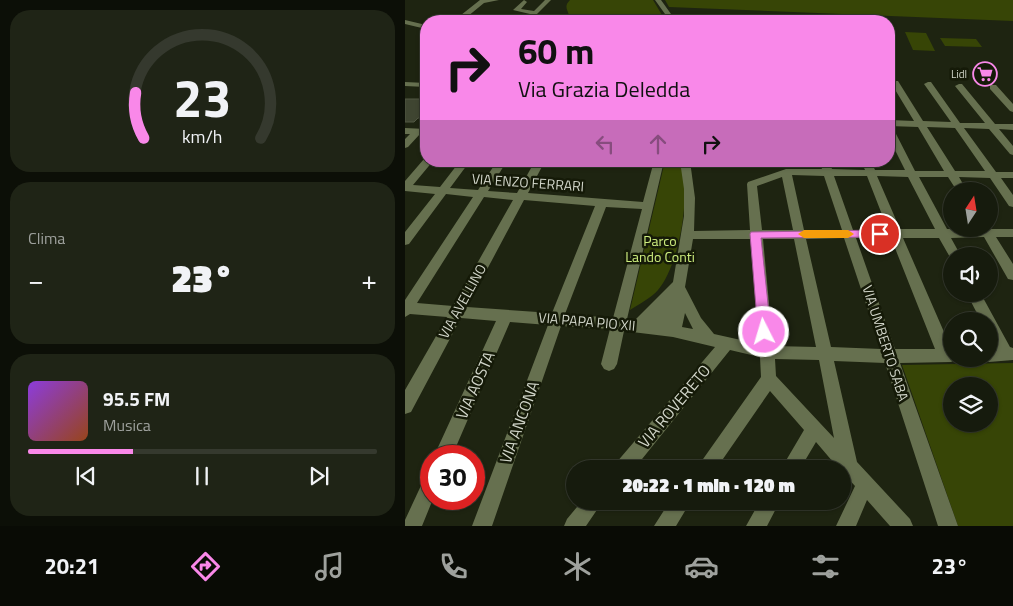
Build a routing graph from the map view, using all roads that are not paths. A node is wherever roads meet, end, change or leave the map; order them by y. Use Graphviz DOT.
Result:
graph roads {
  1 [pos="496,0"];
  2 [pos="548,0"];
  3 [pos="658,0"];
  4 [pos="524,2"];
  5 [pos="536,13"];
  6 [pos="464,15"];
  7 [pos="534,15"];
  8 [pos="669,15"];
  9 [pos="405,22"];
  10 [pos="420,26"];
  11 [pos="895,83"];
  12 [pos="405,84"];
  13 [pos="928,84"];
  14 [pos="420,85"];
  15 [pos="959,86"];
  16 [pos="993,87"];
  17 [pos="1013,109"];
  18 [pos="895,123"];
  19 [pos="920,124"];
  20 [pos="957,125"];
  21 [pos="992,126"];
  22 [pos="1013,127"];
  23 [pos="405,131"];
  24 [pos="420,132"];
  25 [pos="420,134"];
  26 [pos="895,142"];
  27 [pos="405,145"];
  28 [pos="1013,152"];
  29 [pos="423,167"];
  30 [pos="461,167"];
  31 [pos="498,167"];
  32 [pos="536,167"];
  33 [pos="658,167"];
  34 [pos="686,167"];
  35 [pos="825,167"];
  36 [pos="869,167"];
  37 [pos="786,172"];
  38 [pos="911,173"];
  39 [pos="951,174"];
  40 [pos="993,175"];
  41 [pos="1013,175"];
  42 [pos="956,182"];
  43 [pos="405,188"];
  44 [pos="443,191"];
  45 [pos="481,194"];
  46 [pos="519,197"];
  47 [pos="602,203"];
  48 [pos="1013,203"];
  49 [pos="649,206"];
  50 [pos="998,232"];
  51 [pos="943,233"];
  52 [pos="1013,233"];
  53 [pos="755,234"];
  54 [pos="799,234"];
  55 [pos="850,234"];
  56 [pos="895,234"];
  57 [pos="688,235"];
  58 [pos="990,238"];
  59 [pos="405,241"];
  60 [pos="1013,274"];
  61 [pos="679,284"];
  62 [pos="405,309"];
  63 [pos="457,311"];
  64 [pos="506,315"];
  65 [pos="557,318"];
  66 [pos="619,324"];
  67 [pos="638,326"];
  68 [pos="667,330"];
  69 [pos="998,336"];
  70 [pos="709,339"];
  71 [pos="727,343"];
  72 [pos="943,344"];
  73 [pos="766,352"];
  74 [pos="826,354"];
  75 [pos="1009,354"];
  76 [pos="943,355"];
  77 [pos="890,356"];
  78 [pos="609,364"];
  79 [pos="769,378"];
  80 [pos="405,406"];
  81 [pos="814,429"];
  82 [pos="448,445"];
  83 [pos="630,460"];
  84 [pos="711,460"];
  85 [pos="795,460"];
  86 [pos="843,460"];
  87 [pos="848,460"];
  88 [pos="851,469"];
  89 [pos="865,485"];
  90 [pos="420,508"];
  91 [pos="587,510"];
  92 [pos="676,510"];
  93 [pos="766,510"];
  94 [pos="412,526"];
  95 [pos="482,526"];
  96 [pos="574,526"];
  97 [pos="665,526"];
  98 [pos="756,526"];
  99 [pos="846,526"];
  100 [pos="903,526"];
  101 [pos="948,526"];
  1 -- 6 [label="street"];
  2 -- 5 [label="street"];
  3 -- 8 [label="street"];
  4 -- 5 [label="street"];
  5 -- 7 [label="street"];
  9 -- 10 [label="street"];
  11 -- 19 [label="street"];
  12 -- 14 [label="street"];
  13 -- 20 [label="street"];
  15 -- 21 [label="street"];
  16 -- 17 [label="street"];
  18 -- 19 [label="street"];
  19 -- 20 [label="street"];
  19 -- 39 [label="street"];
  20 -- 21 [label="street"];
  20 -- 40 [label="street"];
  21 -- 22 [label="street"];
  21 -- 28 [label="street"];
  23 -- 24 [label="street"];
  25 -- 27 [label="street"];
  26 -- 38 [label="street"];
  29 -- 43 [label="street"];
  30 -- 44 [label="street"];
  31 -- 45 [label="street"];
  32 -- 46 [label="street, VIA AVELLINO"];
  33 -- 49 [label="street"];
  34 -- 57 [label="street"];
  35 -- 36 [label="street"];
  35 -- 37 [label="street"];
  35 -- 55 [label="street, VIA UMBERTO SABA"];
  36 -- 38 [label="street"];
  36 -- 56 [label="street"];
  37 -- 53 [label="street"];
  37 -- 54 [label="street"];
  38 -- 39 [label="street"];
  38 -- 51 [label="street"];
  39 -- 40 [label="street"];
  39 -- 42 [label="street"];
  40 -- 41 [label="street"];
  40 -- 48 [label="street"];
  43 -- 44 [label="street, VIA ENZO FERRARI"];
  44 -- 45 [label="street, VIA ENZO FERRARI"];
  44 -- 59 [label="street"];
  45 -- 46 [label="street, VIA ENZO FERRARI"];
  45 -- 62 [label="street"];
  46 -- 47 [label="street, VIA ENZO FERRARI"];
  46 -- 63 [label="street, VIA AVELLINO"];
  47 -- 49 [label="street, VIA ENZO FERRARI"];
  47 -- 65 [label="street, VIA ANCONA"];
  49 -- 66 [label="street"];
  50 -- 52 [label="street"];
  51 -- 56 [label="street"];
  53 -- 54 [label="street"];
  53 -- 57 [label="street"];
  53 -- 73 [label="street"];
  54 -- 55 [label="street"];
  54 -- 74 [label="street"];
  55 -- 56 [label="street"];
  55 -- 77 [label="street, VIA UMBERTO SABA"];
  56 -- 72 [label="street"];
  57 -- 61 [label="street"];
  58 -- 60 [label="street"];
  61 -- 67 [label="street"];
  61 -- 68 [label="street"];
  61 -- 70 [label="street"];
  62 -- 63 [label="street, VIA PAPA PIO XII"];
  63 -- 64 [label="street, VIA PAPA PIO XII"];
  63 -- 80 [label="street, VIA AVELLINO"];
  64 -- 65 [label="street, VIA PAPA PIO XII"];
  64 -- 82 [label="street, VIA AOSTA"];
  65 -- 66 [label="street, VIA PAPA PIO XII"];
  65 -- 95 [label="street, VIA ANCONA"];
  66 -- 67 [label="street, VIA PAPA PIO XII"];
  66 -- 78 [label="street"];
  67 -- 68 [label="street, VIA PAPA PIO XII"];
  68 -- 70 [label="street, VIA PAPA PIO XII"];
  69 -- 75 [label="street"];
  70 -- 71 [label="street, VIA PAPA PIO XII"];
  71 -- 73 [label="street, VIA PAPA PIO XII"];
  71 -- 83 [label="street, VIA ROVERETO"];
  73 -- 74 [label="street, VIA PAPA PIO XII"];
  73 -- 79 [label="street"];
  74 -- 77 [label="street, VIA PAPA PIO XII"];
  74 -- 87 [label="street"];
  76 -- 77 [label="street, VIA PAPA PIO XII"];
  77 -- 101 [label="street, VIA UMBERTO SABA"];
  79 -- 81 [label="street"];
  79 -- 84 [label="street"];
  81 -- 85 [label="street"];
  81 -- 86 [label="street"];
  88 -- 89 [label="street"];
  89 -- 99 [label="street"];
  89 -- 100 [label="street"];
  90 -- 94 [label="street"];
  91 -- 96 [label="street"];
  92 -- 97 [label="street"];
  93 -- 98 [label="street"];
}
